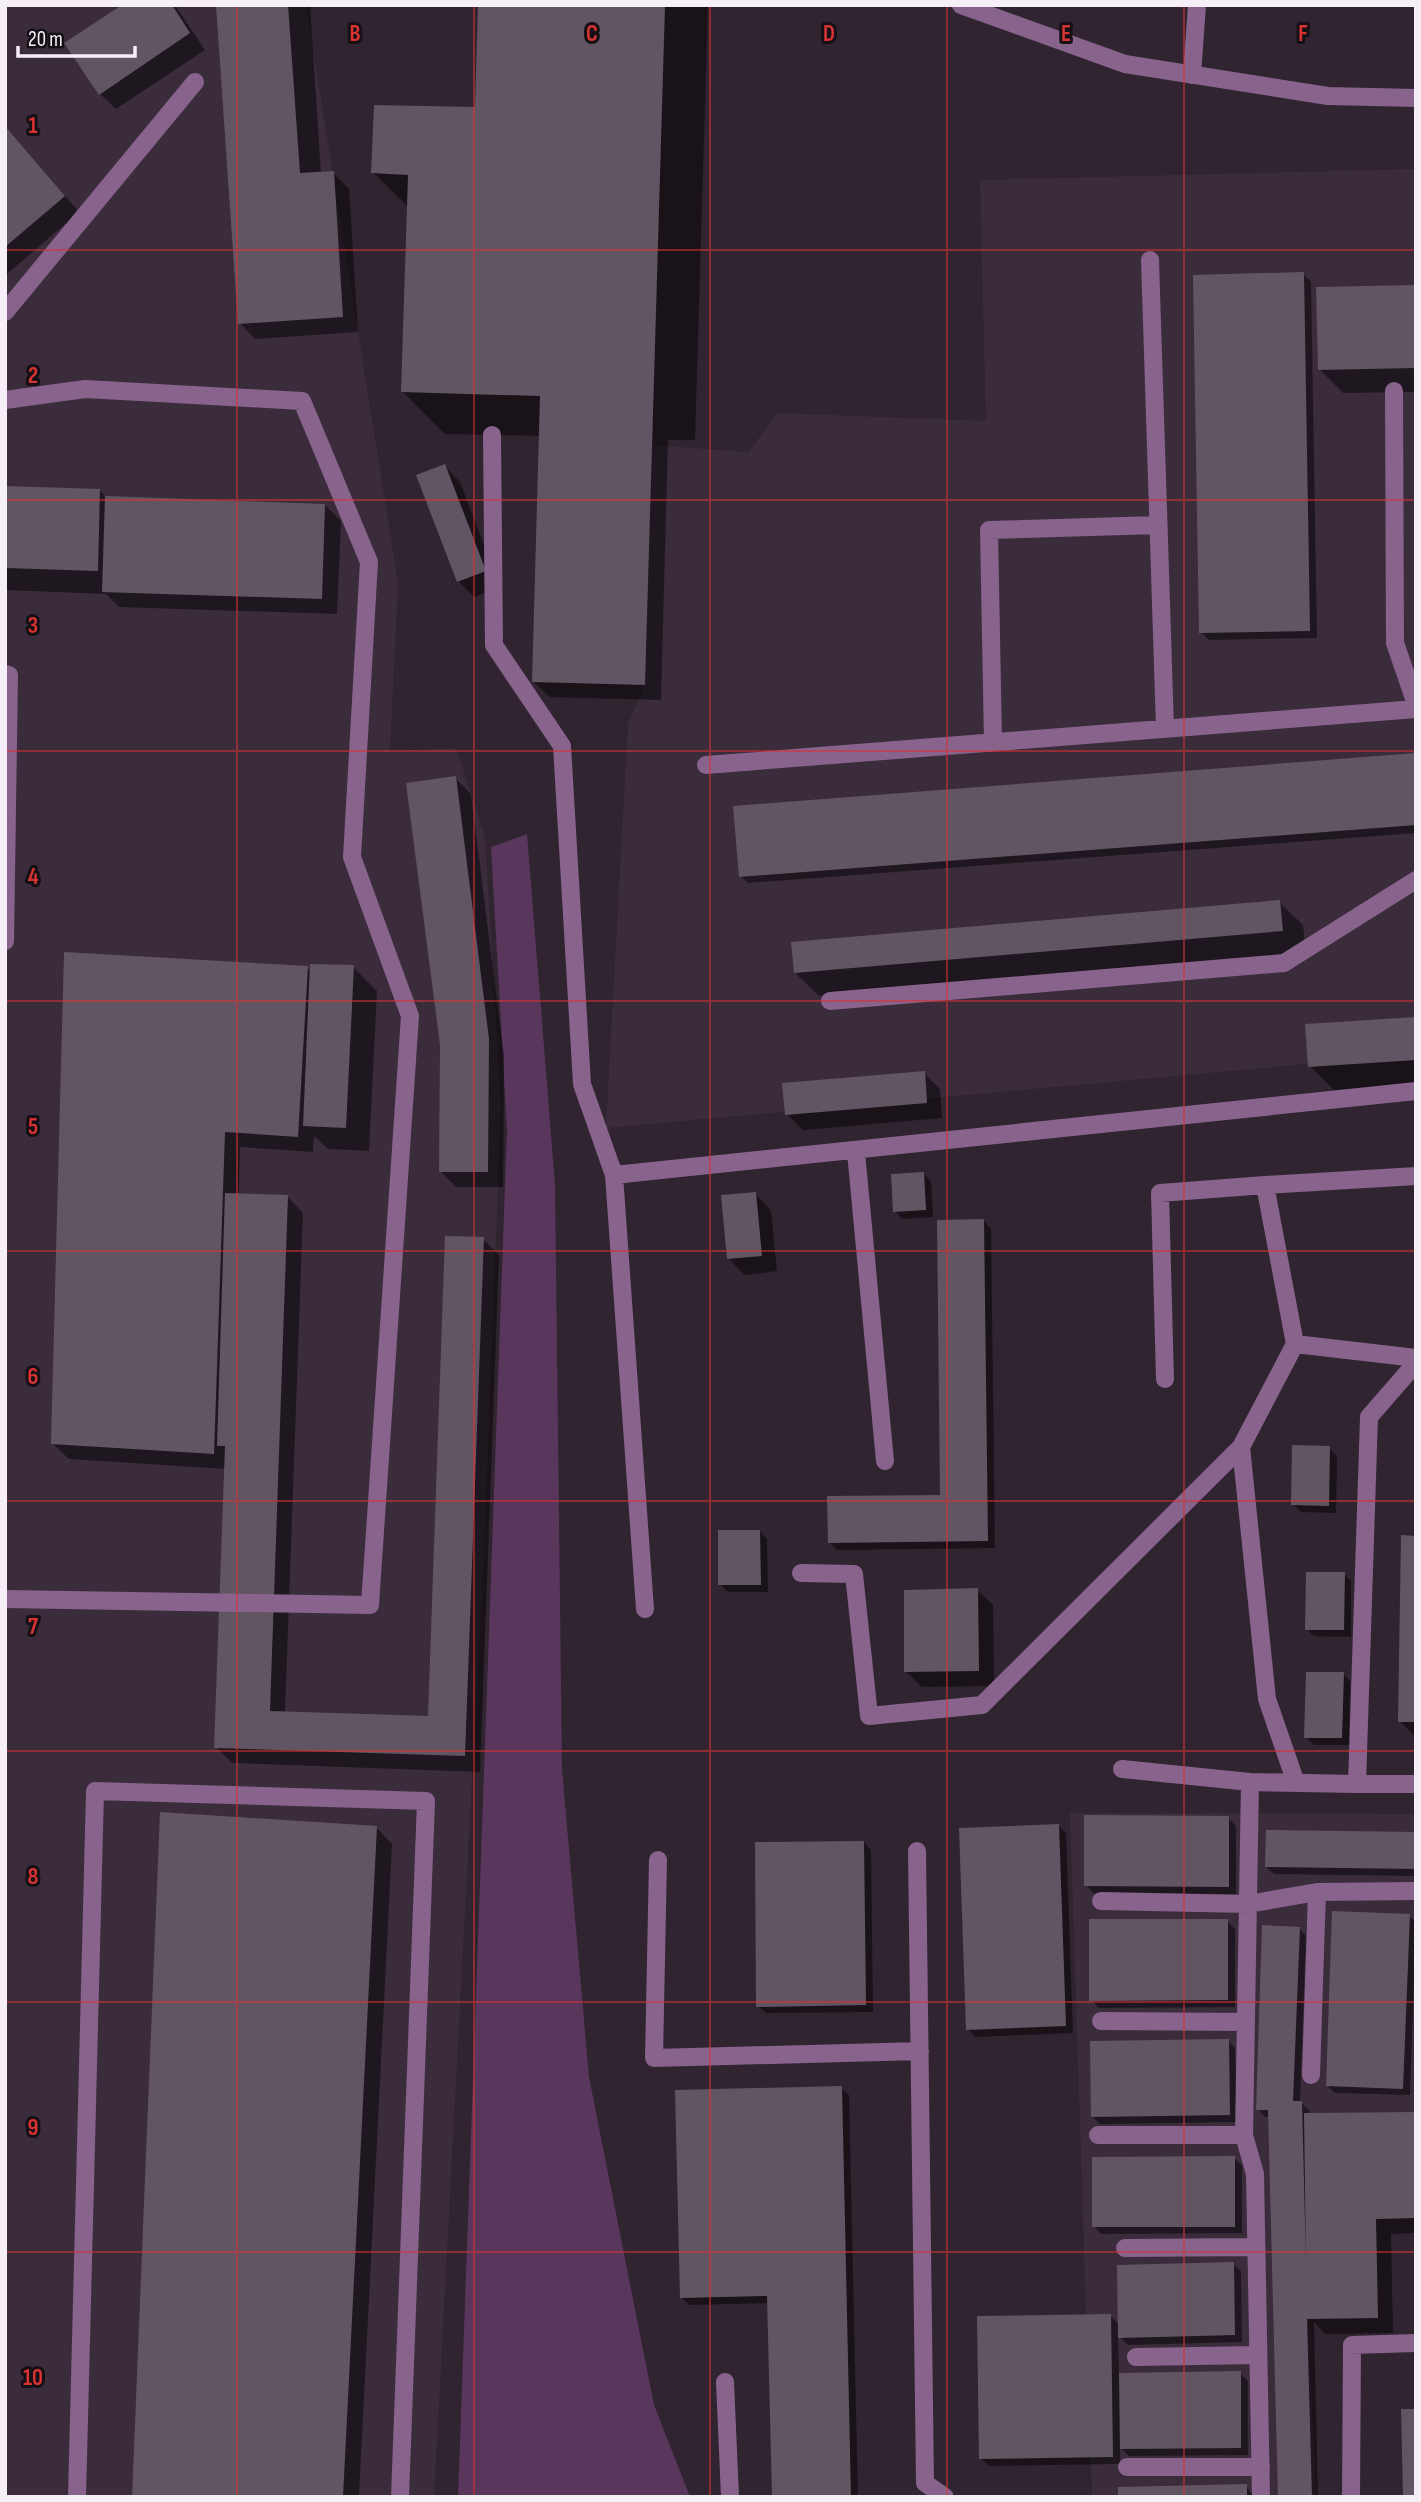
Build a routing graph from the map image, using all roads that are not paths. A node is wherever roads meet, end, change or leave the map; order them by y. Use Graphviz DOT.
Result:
graph roads {
  1 [pos="961,5"];
  2 [pos="1197,5"];
  3 [pos="1192,75"];
  4 [pos="195,82"];
  5 [pos="1416,98"];
  6 [pos="1150,260"];
  7 [pos="5,312"];
  8 [pos="1394,391"];
  9 [pos="5,400"];
  10 [pos="492,435"];
  11 [pos="1158,525"];
  12 [pos="5,674"];
  13 [pos="1416,706"];
  14 [pos="1165,729"];
  15 [pos="993,741"];
  16 [pos="706,765"];
  17 [pos="1416,880"];
  18 [pos="5,941"];
  19 [pos="830,1002"];
  20 [pos="1416,1091"];
  21 [pos="856,1152"];
  22 [pos="614,1175"];
  23 [pos="1416,1177"];
  24 [pos="1265,1185"];
  25 [pos="1295,1344"];
  26 [pos="1416,1357"];
  27 [pos="1416,1363"];
  28 [pos="1166,1379"];
  29 [pos="1241,1447"];
  30 [pos="885,1461"];
  31 [pos="801,1573"];
  32 [pos="5,1599"];
  33 [pos="645,1609"];
  34 [pos="1122,1769"];
  35 [pos="1250,1782"];
  36 [pos="1296,1783"];
  37 [pos="1357,1784"];
  38 [pos="1416,1784"];
  39 [pos="918,1852"];
  40 [pos="658,1860"];
  41 [pos="1416,1891"];
  42 [pos="1317,1892"];
  43 [pos="1101,1901"];
  44 [pos="1248,1904"];
  45 [pos="1101,2021"];
  46 [pos="1246,2022"];
  47 [pos="920,2051"];
  48 [pos="1311,2075"];
  49 [pos="1098,2135"];
  50 [pos="1244,2135"];
  51 [pos="1256,2247"];
  52 [pos="1125,2248"];
  53 [pos="1416,2343"];
  54 [pos="1258,2356"];
  55 [pos="1136,2357"];
  56 [pos="725,2382"];
  57 [pos="1127,2467"];
  58 [pos="1261,2467"];
  59 [pos="77,2497"];
  60 [pos="400,2497"];
  61 [pos="730,2497"];
  62 [pos="945,2497"];
  63 [pos="1261,2497"];
  64 [pos="1351,2497"];
  1 -- 3 [label="lane"];
  2 -- 3 [label="lane"];
  3 -- 5 [label="lane"];
  4 -- 7 [label="lane"];
  6 -- 11 [label="lane"];
  8 -- 13 [label="lane"];
  9 -- 32 [label="lane"];
  10 -- 22 [label="lane"];
  11 -- 14 [label="lane"];
  11 -- 15 [label="lane"];
  12 -- 18 [label="lane"];
  13 -- 14 [label="lane"];
  14 -- 15 [label="lane"];
  15 -- 16 [label="lane"];
  17 -- 19 [label="lane"];
  20 -- 21 [label="lane"];
  21 -- 22 [label="lane"];
  21 -- 30 [label="lane"];
  22 -- 33 [label="lane"];
  23 -- 24 [label="lane"];
  24 -- 25 [label="lane"];
  24 -- 28 [label="lane"];
  25 -- 26 [label="lane"];
  25 -- 29 [label="lane"];
  27 -- 37 [label="lane"];
  29 -- 31 [label="lane"];
  29 -- 36 [label="lane"];
  34 -- 35 [label="lane"];
  35 -- 36 [label="lane"];
  35 -- 44 [label="lane"];
  36 -- 37 [label="lane"];
  37 -- 38 [label="lane"];
  39 -- 47 [label="lane"];
  40 -- 47 [label="lane"];
  41 -- 42 [label="lane"];
  42 -- 44 [label="lane"];
  42 -- 48 [label="lane"];
  43 -- 44 [label="lane"];
  44 -- 46 [label="lane"];
  45 -- 46 [label="lane"];
  46 -- 50 [label="lane"];
  47 -- 62 [label="lane"];
  49 -- 50 [label="lane"];
  50 -- 51 [label="lane"];
  51 -- 52 [label="lane"];
  51 -- 54 [label="lane"];
  53 -- 64 [label="lane"];
  54 -- 55 [label="lane"];
  54 -- 58 [label="lane"];
  56 -- 61 [label="lane"];
  57 -- 58 [label="lane"];
  58 -- 63 [label="lane"];
  59 -- 60 [label="lane"];
}
